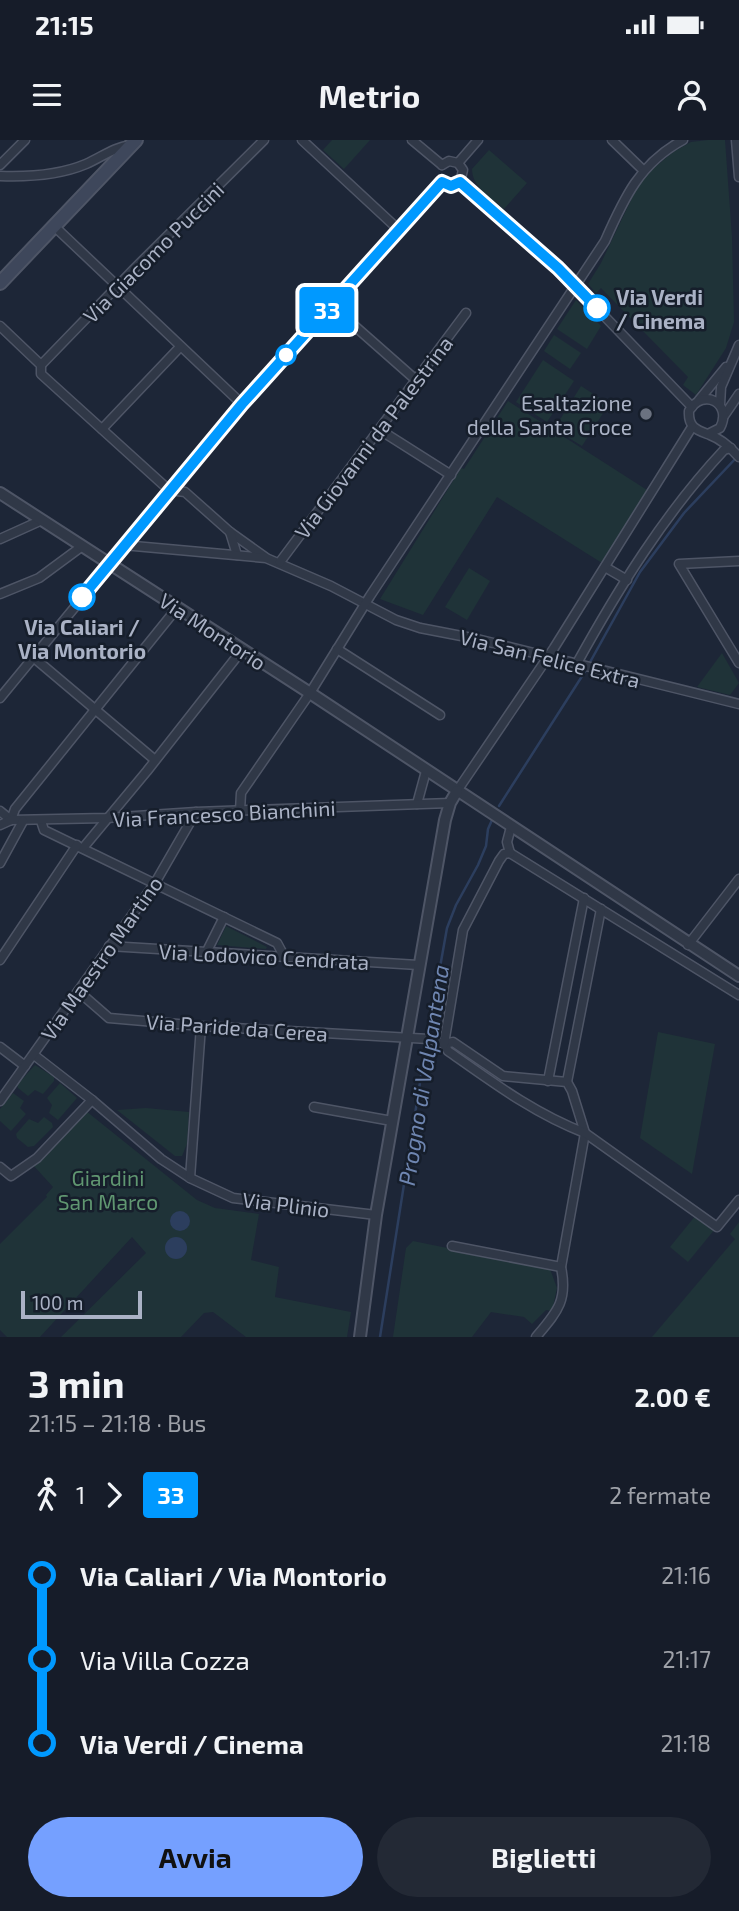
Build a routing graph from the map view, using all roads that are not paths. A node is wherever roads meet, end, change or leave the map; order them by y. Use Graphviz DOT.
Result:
graph roads {
  1 [pos="25,140"];
  2 [pos="264,140"];
  3 [pos="302,140"];
  4 [pos="412,140"];
  5 [pos="478,140"];
  6 [pos="612,140"];
  7 [pos="683,140"];
  8 [pos="736,140"];
  9 [pos="134,142"];
  10 [pos="458,163"];
  11 [pos="0,165"];
  12 [pos="442,165"];
  13 [pos="643,170"];
  14 [pos="0,176"];
  15 [pos="739,177"];
  16 [pos="442,182"];
  17 [pos="460,182"];
  18 [pos="54,226"];
  19 [pos="400,230"];
  20 [pos="0,283"];
  21 [pos="118,285"];
  22 [pos="575,285"];
  23 [pos="331,306"];
  24 [pos="466,313"];
  25 [pos="0,326"];
  26 [pos="739,345"];
  27 [pos="180,347"];
  28 [pos="732,359"];
  29 [pos="41,365"];
  30 [pos="416,380"];
  31 [pos="739,394"];
  32 [pos="242,404"];
  33 [pos="695,404"];
  34 [pos="720,405"];
  35 [pos="723,420"];
  36 [pos="692,427"];
  37 [pos="102,429"];
  38 [pos="380,430"];
  39 [pos="708,434"];
  40 [pos="734,452"];
  41 [pos="451,475"];
  42 [pos="169,491"];
  43 [pos="0,493"];
  44 [pos="42,520"];
  45 [pos="230,533"];
  46 [pos="0,539"];
  47 [pos="123,545"];
  48 [pos="81,547"];
  49 [pos="237,555"];
  50 [pos="266,558"];
  51 [pos="739,561"];
  52 [pos="280,562"];
  53 [pos="109,563"];
  54 [pos="605,567"];
  55 [pos="627,580"];
  56 [pos="0,594"];
  57 [pos="366,603"];
  58 [pos="177,608"];
  59 [pos="337,649"];
  60 [pos="242,650"];
  61 [pos="33,657"];
  62 [pos="547,657"];
  63 [pos="739,663"];
  64 [pos="578,666"];
  65 [pos="310,693"];
  66 [pos="0,698"];
  67 [pos="739,704"];
  68 [pos="95,709"];
  69 [pos="440,716"];
  70 [pos="155,760"];
  71 [pos="426,771"];
  72 [pos="457,792"];
  73 [pos="450,803"];
  74 [pos="417,804"];
  75 [pos="0,811"];
  76 [pos="240,811"];
  77 [pos="196,812"];
  78 [pos="106,818"];
  79 [pos="11,820"];
  80 [pos="23,821"];
  81 [pos="41,821"];
  82 [pos="0,825"];
  83 [pos="510,827"];
  84 [pos="80,846"];
  85 [pos="510,853"];
  86 [pos="0,863"];
  87 [pos="739,879"];
  88 [pos="155,883"];
  89 [pos="584,898"];
  90 [pos="601,909"];
  91 [pos="224,917"];
  92 [pos="688,944"];
  93 [pos="109,946"];
  94 [pos="205,953"];
  95 [pos="284,956"];
  96 [pos="0,960"];
  97 [pos="418,965"];
  98 [pos="739,976"];
  99 [pos="79,991"];
  100 [pos="739,995"];
  101 [pos="201,1026"];
  102 [pos="405,1038"];
  103 [pos="444,1044"];
  104 [pos="0,1047"];
  105 [pos="34,1055"];
  106 [pos="25,1066"];
  107 [pos="548,1081"];
  108 [pos="567,1083"];
  109 [pos="92,1100"];
  110 [pos="0,1101"];
  111 [pos="314,1107"];
  112 [pos="392,1121"];
  113 [pos="585,1133"];
  114 [pos="0,1167"];
  115 [pos="190,1178"];
  116 [pos="739,1200"];
  117 [pos="376,1214"];
  118 [pos="452,1246"];
  119 [pos="561,1267"];
  120 [pos="360,1337"];
  121 [pos="537,1337"];
  1 -- 11 [label="street"];
  2 -- 21 [label="street, Via Giacomo Puccini"];
  3 -- 19 [label="street"];
  4 -- 12 [label="street"];
  5 -- 10 [label="street"];
  6 -- 13 [label="street"];
  7 -- 13 [label="street"];
  8 -- 15 [label="street"];
  9 -- 14 [label="street"];
  9 -- 18 [label="main road"];
  10 -- 12 [label="street"];
  10 -- 17 [label="street"];
  12 -- 16 [label="street"];
  13 -- 22 [label="street"];
  16 -- 17 [label="street"];
  16 -- 19 [label="street"];
  17 -- 22 [label="street"];
  18 -- 20 [label="main road"];
  18 -- 21 [label="street"];
  19 -- 23 [label="street"];
  21 -- 27 [label="street"];
  21 -- 29 [label="street, Via Giacomo Puccini"];
  22 -- 33 [label="street"];
  22 -- 41 [label="street"];
  23 -- 30 [label="street"];
  23 -- 32 [label="street"];
  24 -- 30 [label="street, Via Giovanni da Palestrina"];
  25 -- 29 [label="street"];
  26 -- 28 [label="street"];
  27 -- 32 [label="street"];
  27 -- 37 [label="street"];
  28 -- 33 [label="street"];
  28 -- 34 [label="street"];
  29 -- 37 [label="street"];
  30 -- 38 [label="street, Via Giovanni da Palestrina"];
  31 -- 35 [label="street"];
  32 -- 42 [label="street"];
  33 -- 34 [label="street"];
  33 -- 36 [label="street"];
  34 -- 35 [label="street"];
  35 -- 39 [label="street"];
  35 -- 40 [label="street"];
  36 -- 39 [label="street"];
  36 -- 54 [label="street"];
  37 -- 42 [label="street"];
  38 -- 41 [label="street"];
  38 -- 52 [label="street, Via Giovanni da Palestrina"];
  39 -- 40 [label="street"];
  40 -- 55 [label="street"];
  41 -- 57 [label="street"];
  42 -- 45 [label="street"];
  42 -- 47 [label="street"];
  43 -- 44 [label="street, Via Montorio"];
  44 -- 46 [label="street"];
  44 -- 48 [label="street, Via Montorio"];
  45 -- 49 [label="street"];
  45 -- 50 [label="street"];
  47 -- 49 [label="street, Via San Felice Extra"];
  47 -- 53 [label="street"];
  48 -- 53 [label="street, Via Montorio"];
  48 -- 56 [label="street"];
  49 -- 50 [label="street, Via San Felice Extra"];
  50 -- 52 [label="street, Via San Felice Extra"];
  51 -- 63 [label="street"];
  52 -- 57 [label="street, Via San Felice Extra"];
  53 -- 58 [label="street, Via Montorio"];
  53 -- 61 [label="street"];
  54 -- 55 [label="street"];
  54 -- 62 [label="street"];
  55 -- 64 [label="street"];
  57 -- 59 [label="street"];
  57 -- 62 [label="street, Via San Felice Extra"];
  58 -- 60 [label="street, Via Montorio"];
  58 -- 68 [label="street"];
  59 -- 65 [label="street"];
  59 -- 69 [label="street"];
  60 -- 65 [label="street, Via Montorio"];
  60 -- 70 [label="street"];
  61 -- 66 [label="street"];
  61 -- 68 [label="street"];
  62 -- 64 [label="street, Via San Felice Extra"];
  62 -- 72 [label="street"];
  64 -- 67 [label="street, Via San Felice Extra"];
  65 -- 71 [label="street, Via Montorio"];
  65 -- 76 [label="street"];
  68 -- 70 [label="street"];
  68 -- 79 [label="street"];
  70 -- 78 [label="street"];
  71 -- 72 [label="street, Via Montorio"];
  71 -- 74 [label="street"];
  72 -- 73 [label="street"];
  72 -- 83 [label="street, Via Montorio"];
  73 -- 74 [label="street, Via Francesco Bianchini"];
  73 -- 97 [label="street"];
  74 -- 76 [label="street, Via Francesco Bianchini"];
  75 -- 79 [label="street"];
  76 -- 77 [label="street, Via Francesco Bianchini"];
  77 -- 78 [label="street, Via Francesco Bianchini"];
  77 -- 88 [label="street, Via Maestro Martino"];
  78 -- 81 [label="street, Via Francesco Bianchini"];
  78 -- 84 [label="street"];
  79 -- 80 [label="street, Via Francesco Bianchini"];
  79 -- 82 [label="street, Via Francesco Bianchini"];
  80 -- 81 [label="street, Via Francesco Bianchini"];
  80 -- 86 [label="street"];
  81 -- 84 [label="street"];
  83 -- 85 [label="street"];
  83 -- 92 [label="street, Via Montorio"];
  84 -- 88 [label="street"];
  84 -- 96 [label="street"];
  85 -- 89 [label="street"];
  85 -- 103 [label="street"];
  87 -- 92 [label="street"];
  88 -- 91 [label="street"];
  88 -- 93 [label="street, Via Maestro Martino"];
  89 -- 90 [label="street"];
  89 -- 107 [label="street"];
  90 -- 100 [label="street"];
  90 -- 108 [label="street"];
  91 -- 94 [label="street"];
  91 -- 95 [label="street"];
  92 -- 98 [label="street, Via Montorio"];
  93 -- 94 [label="street, Via Lodovico Cendrata"];
  93 -- 99 [label="street, Via Maestro Martino"];
  94 -- 95 [label="street, Via Lodovico Cendrata"];
  95 -- 97 [label="street, Via Lodovico Cendrata"];
  97 -- 102 [label="street"];
  99 -- 101 [label="street, Via Paride da Cerea"];
  99 -- 105 [label="street, Via Maestro Martino"];
  101 -- 102 [label="street, Via Paride da Cerea"];
  101 -- 115 [label="street"];
  102 -- 103 [label="street, Via Paride da Cerea"];
  102 -- 112 [label="street"];
  103 -- 107 [label="street, Via Paride da Cerea"];
  103 -- 113 [label="street"];
  104 -- 106 [label="street"];
  105 -- 106 [label="street, Via Maestro Martino"];
  105 -- 109 [label="street, Via Plinio"];
  106 -- 110 [label="street, Via Maestro Martino"];
  107 -- 108 [label="street, Via Paride da Cerea"];
  108 -- 113 [label="street"];
  109 -- 114 [label="street"];
  109 -- 115 [label="street, Via Plinio"];
  111 -- 112 [label="street"];
  112 -- 117 [label="street"];
  113 -- 116 [label="street"];
  113 -- 119 [label="street"];
  115 -- 117 [label="street, Via Plinio"];
  117 -- 120 [label="street"];
  118 -- 119 [label="street"];
  119 -- 121 [label="street"];
}
